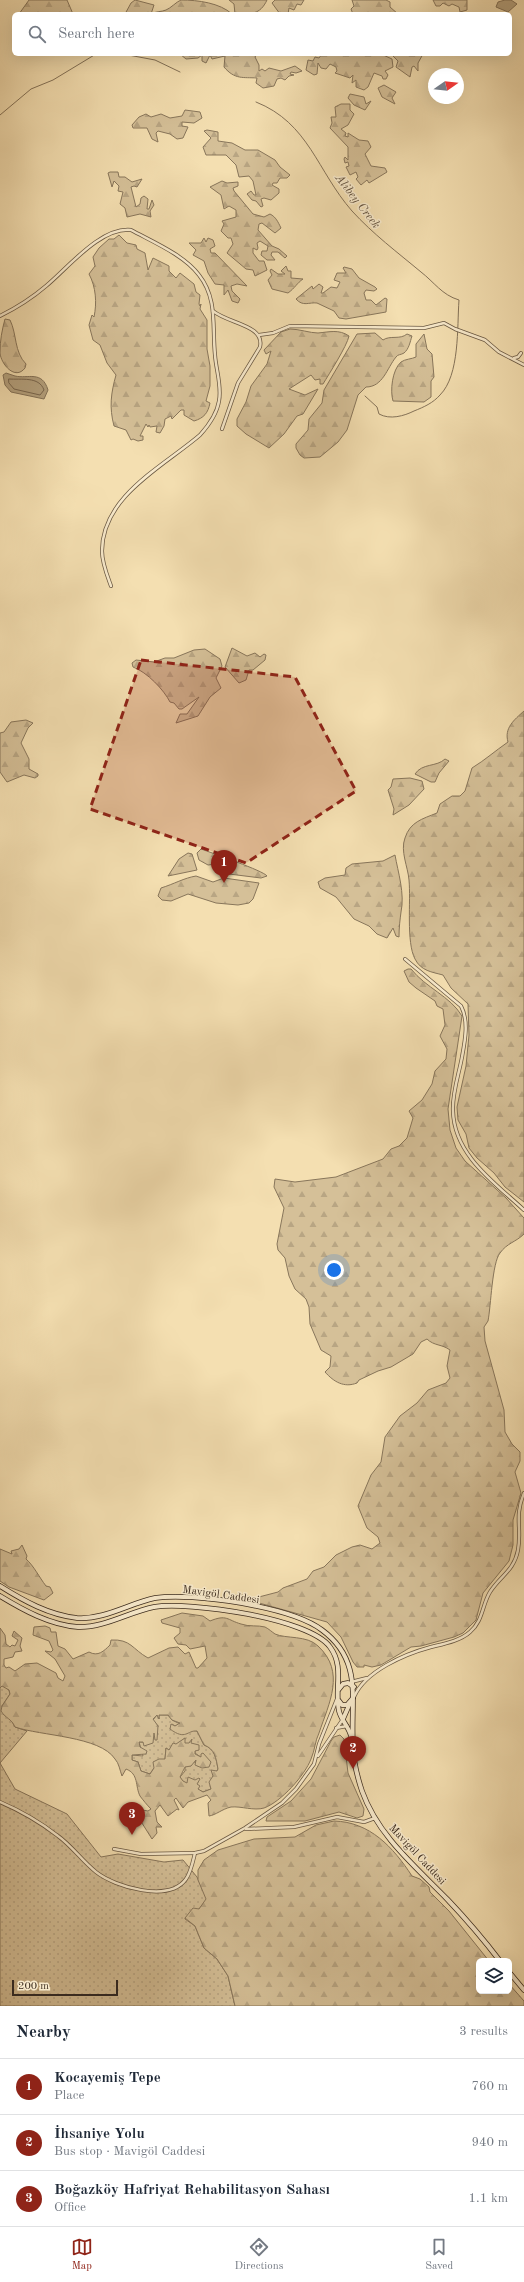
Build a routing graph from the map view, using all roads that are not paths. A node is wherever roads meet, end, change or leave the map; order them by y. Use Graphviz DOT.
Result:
graph roads {
  1 [pos="213,311"];
  2 [pos="0,316"];
  3 [pos="259,335"];
  4 [pos="521,352"];
  5 [pos="512,358"];
  6 [pos="524,365"];
  7 [pos="222,429"];
  8 [pos="111,586"];
  9 [pos="405,959"];
  10 [pos="524,1210"];
  11 [pos="524,1493"];
  12 [pos="0,1586"];
  13 [pos="0,1596"];
  14 [pos="368,1678"];
  15 [pos="353,1681"];
  16 [pos="348,1683"];
  17 [pos="354,1689"];
  18 [pos="339,1690"];
  19 [pos="339,1695"];
  20 [pos="354,1698"];
  21 [pos="339,1701"];
  22 [pos="350,1703"];
  23 [pos="343,1719"];
  24 [pos="347,1726"];
  25 [pos="336,1728"];
  26 [pos="352,1744"];
  27 [pos="317,1758"];
  28 [pos="0,1802"];
  29 [pos="375,1818"];
  30 [pos="245,1828"];
  31 [pos="114,1849"];
  32 [pos="195,1853"];
  33 [pos="498,1958"];
  34 [pos="512,1976"];
  35 [pos="524,1990"];
  1 -- 2 [label="street"];
  1 -- 3 [label="street"];
  1 -- 8 [label="street"];
  3 -- 5 [label="street"];
  3 -- 7 [label="street"];
  4 -- 5 [label="street"];
  5 -- 6 [label="street"];
  9 -- 10 [label="street"];
  11 -- 14 [label="street"];
  12 -- 15 [label="main road, Mavigöl Caddesi"];
  13 -- 18 [label="main road, Mavigöl Caddesi"];
  14 -- 15 [label="street"];
  14 -- 20 [label="street"];
  15 -- 16 [label="street"];
  15 -- 17 [label="main road, Mavigöl Caddesi"];
  16 -- 17 [label="main road"];
  16 -- 18 [label="main road"];
  17 -- 20 [label="main road, Mavigöl Caddesi"];
  18 -- 19 [label="main road, Mavigöl Caddesi"];
  19 -- 21 [label="main road, Mavigöl Caddesi"];
  19 -- 27 [label="street"];
  20 -- 22 [label="main road"];
  20 -- 26 [label="main road, Mavigöl Caddesi"];
  21 -- 22 [label="main road"];
  21 -- 23 [label="main road, Mavigöl Caddesi"];
  22 -- 23 [label="main road"];
  23 -- 24 [label="main road, Mavigöl Caddesi"];
  23 -- 25 [label="street"];
  24 -- 25 [label="street"];
  24 -- 26 [label="main road, Mavigöl Caddesi"];
  25 -- 27 [label="street"];
  26 -- 29 [label="main road, Mavigöl Caddesi"];
  27 -- 30 [label="street"];
  28 -- 32 [label="street"];
  29 -- 30 [label="street"];
  29 -- 33 [label="main road, Mavigöl Caddesi"];
  30 -- 32 [label="street"];
  31 -- 32 [label="street"];
  34 -- 35 [label="main road"];
}
